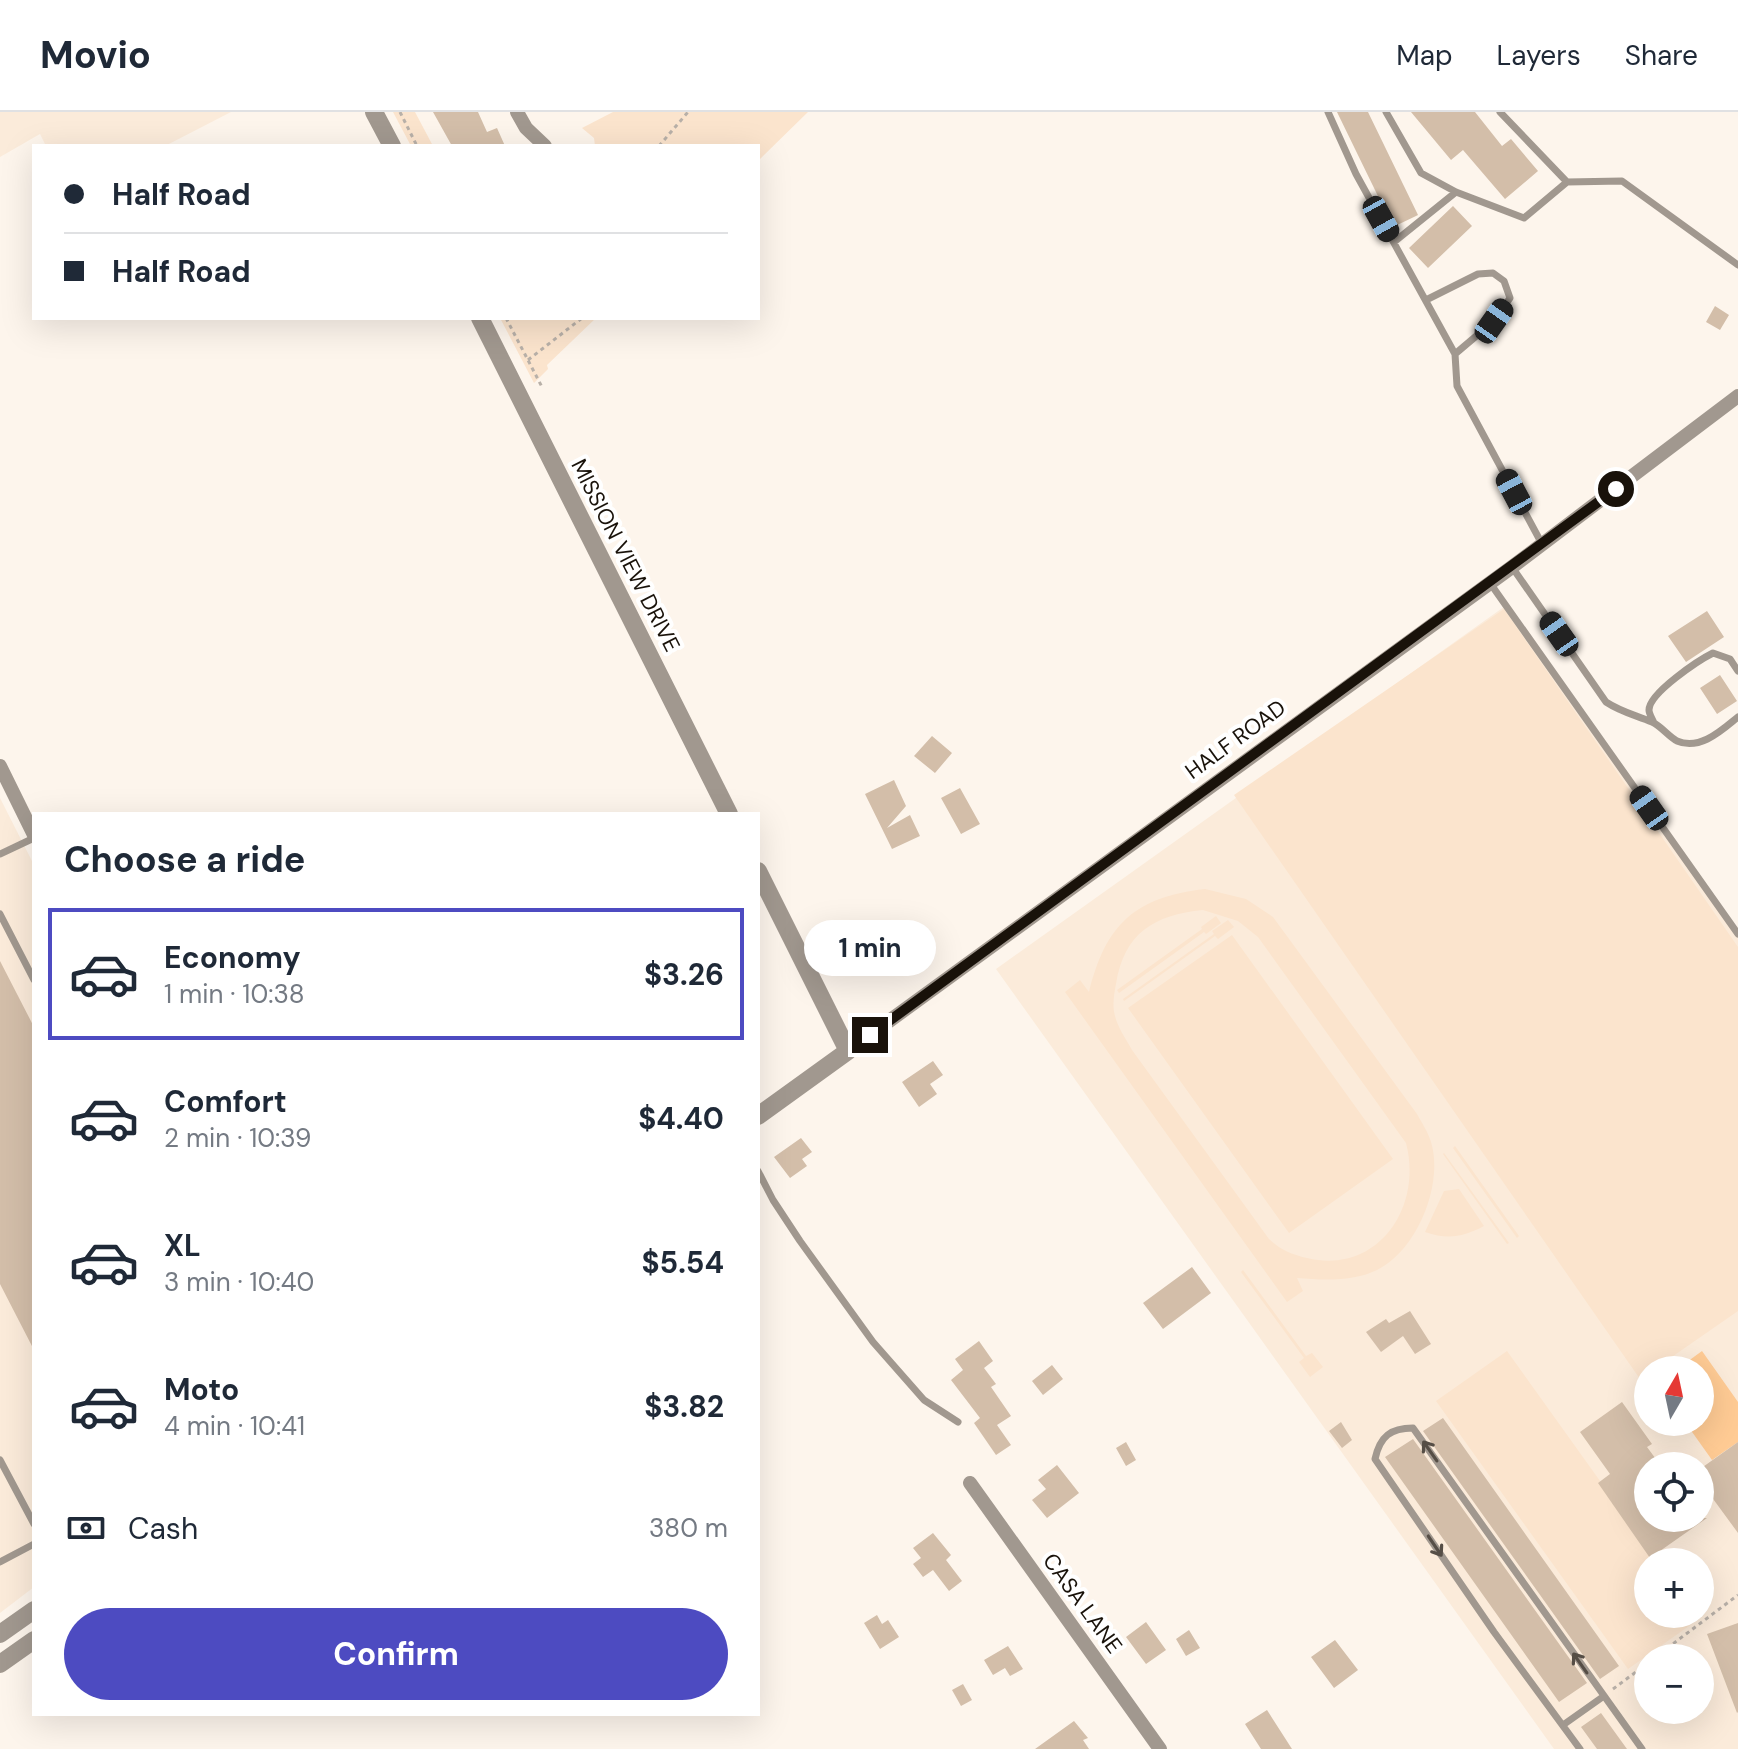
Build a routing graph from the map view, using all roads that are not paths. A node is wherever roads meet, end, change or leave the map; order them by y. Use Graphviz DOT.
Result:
graph roads {
  1 [pos="374,112"];
  2 [pos="517,112"];
  3 [pos="1328,112"];
  4 [pos="1386,112"];
  5 [pos="1500,112"];
  6 [pos="391,144"];
  7 [pos="543,144"];
  8 [pos="1567,182"];
  9 [pos="1456,192"];
  10 [pos="1394,242"];
  11 [pos="1738,265"];
  12 [pos="1426,300"];
  13 [pos="481,320"];
  14 [pos="1455,354"];
  15 [pos="1738,396"];
  16 [pos="1542,544"];
  17 [pos="1512,567"];
  18 [pos="1490,583"];
  19 [pos="1738,671"];
  20 [pos="1738,717"];
  21 [pos="1654,723"];
  22 [pos="0,766"];
  23 [pos="728,812"];
  24 [pos="32,832"];
  25 [pos="32,837"];
  26 [pos="0,854"];
  27 [pos="760,875"];
  28 [pos="0,914"];
  29 [pos="1738,934"];
  30 [pos="32,976"];
  31 [pos="848,1051"];
  32 [pos="760,1115"];
  33 [pos="760,1175"];
  34 [pos="958,1422"];
  35 [pos="0,1460"];
  36 [pos="970,1483"];
  37 [pos="32,1520"];
  38 [pos="32,1545"];
  39 [pos="0,1562"];
  40 [pos="32,1611"];
  41 [pos="0,1634"];
  42 [pos="32,1641"];
  43 [pos="0,1664"];
  44 [pos="1604,1696"];
  45 [pos="1563,1725"];
  46 [pos="1160,1749"];
  47 [pos="1580,1749"];
  48 [pos="1642,1749"];
  1 -- 6 [label="street"];
  2 -- 7 [label="street"];
  3 -- 10 [label="lane"];
  4 -- 9 [label="lane"];
  5 -- 8 [label="lane"];
  8 -- 9 [label="lane"];
  8 -- 11 [label="lane"];
  9 -- 10 [label="lane"];
  10 -- 12 [label="lane"];
  12 -- 14 [label="lane"];
  12 -- 14 [label="lane"];
  13 -- 23 [label="street, MISSION VIEW DRIVE"];
  14 -- 16 [label="lane"];
  15 -- 16 [label="street, HALF ROAD"];
  16 -- 17 [label="street, HALF ROAD"];
  17 -- 18 [label="street, HALF ROAD"];
  17 -- 21 [label="lane"];
  18 -- 29 [label="lane"];
  18 -- 31 [label="street, HALF ROAD"];
  19 -- 21 [label="lane"];
  20 -- 21 [label="lane"];
  22 -- 24 [label="street"];
  25 -- 26 [label="lane"];
  27 -- 31 [label="street"];
  28 -- 30 [label="lane"];
  31 -- 32 [label="street, HALF ROAD"];
  33 -- 34 [label="lane"];
  35 -- 37 [label="lane"];
  36 -- 46 [label="street, CASA LANE"];
  38 -- 39 [label="lane"];
  40 -- 41 [label="street"];
  42 -- 43 [label="street"];
  44 -- 45 [label="lane"];
  44 -- 45 [label="lane, one-way"];
  44 -- 48 [label="lane"];
  45 -- 47 [label="lane"];
}
